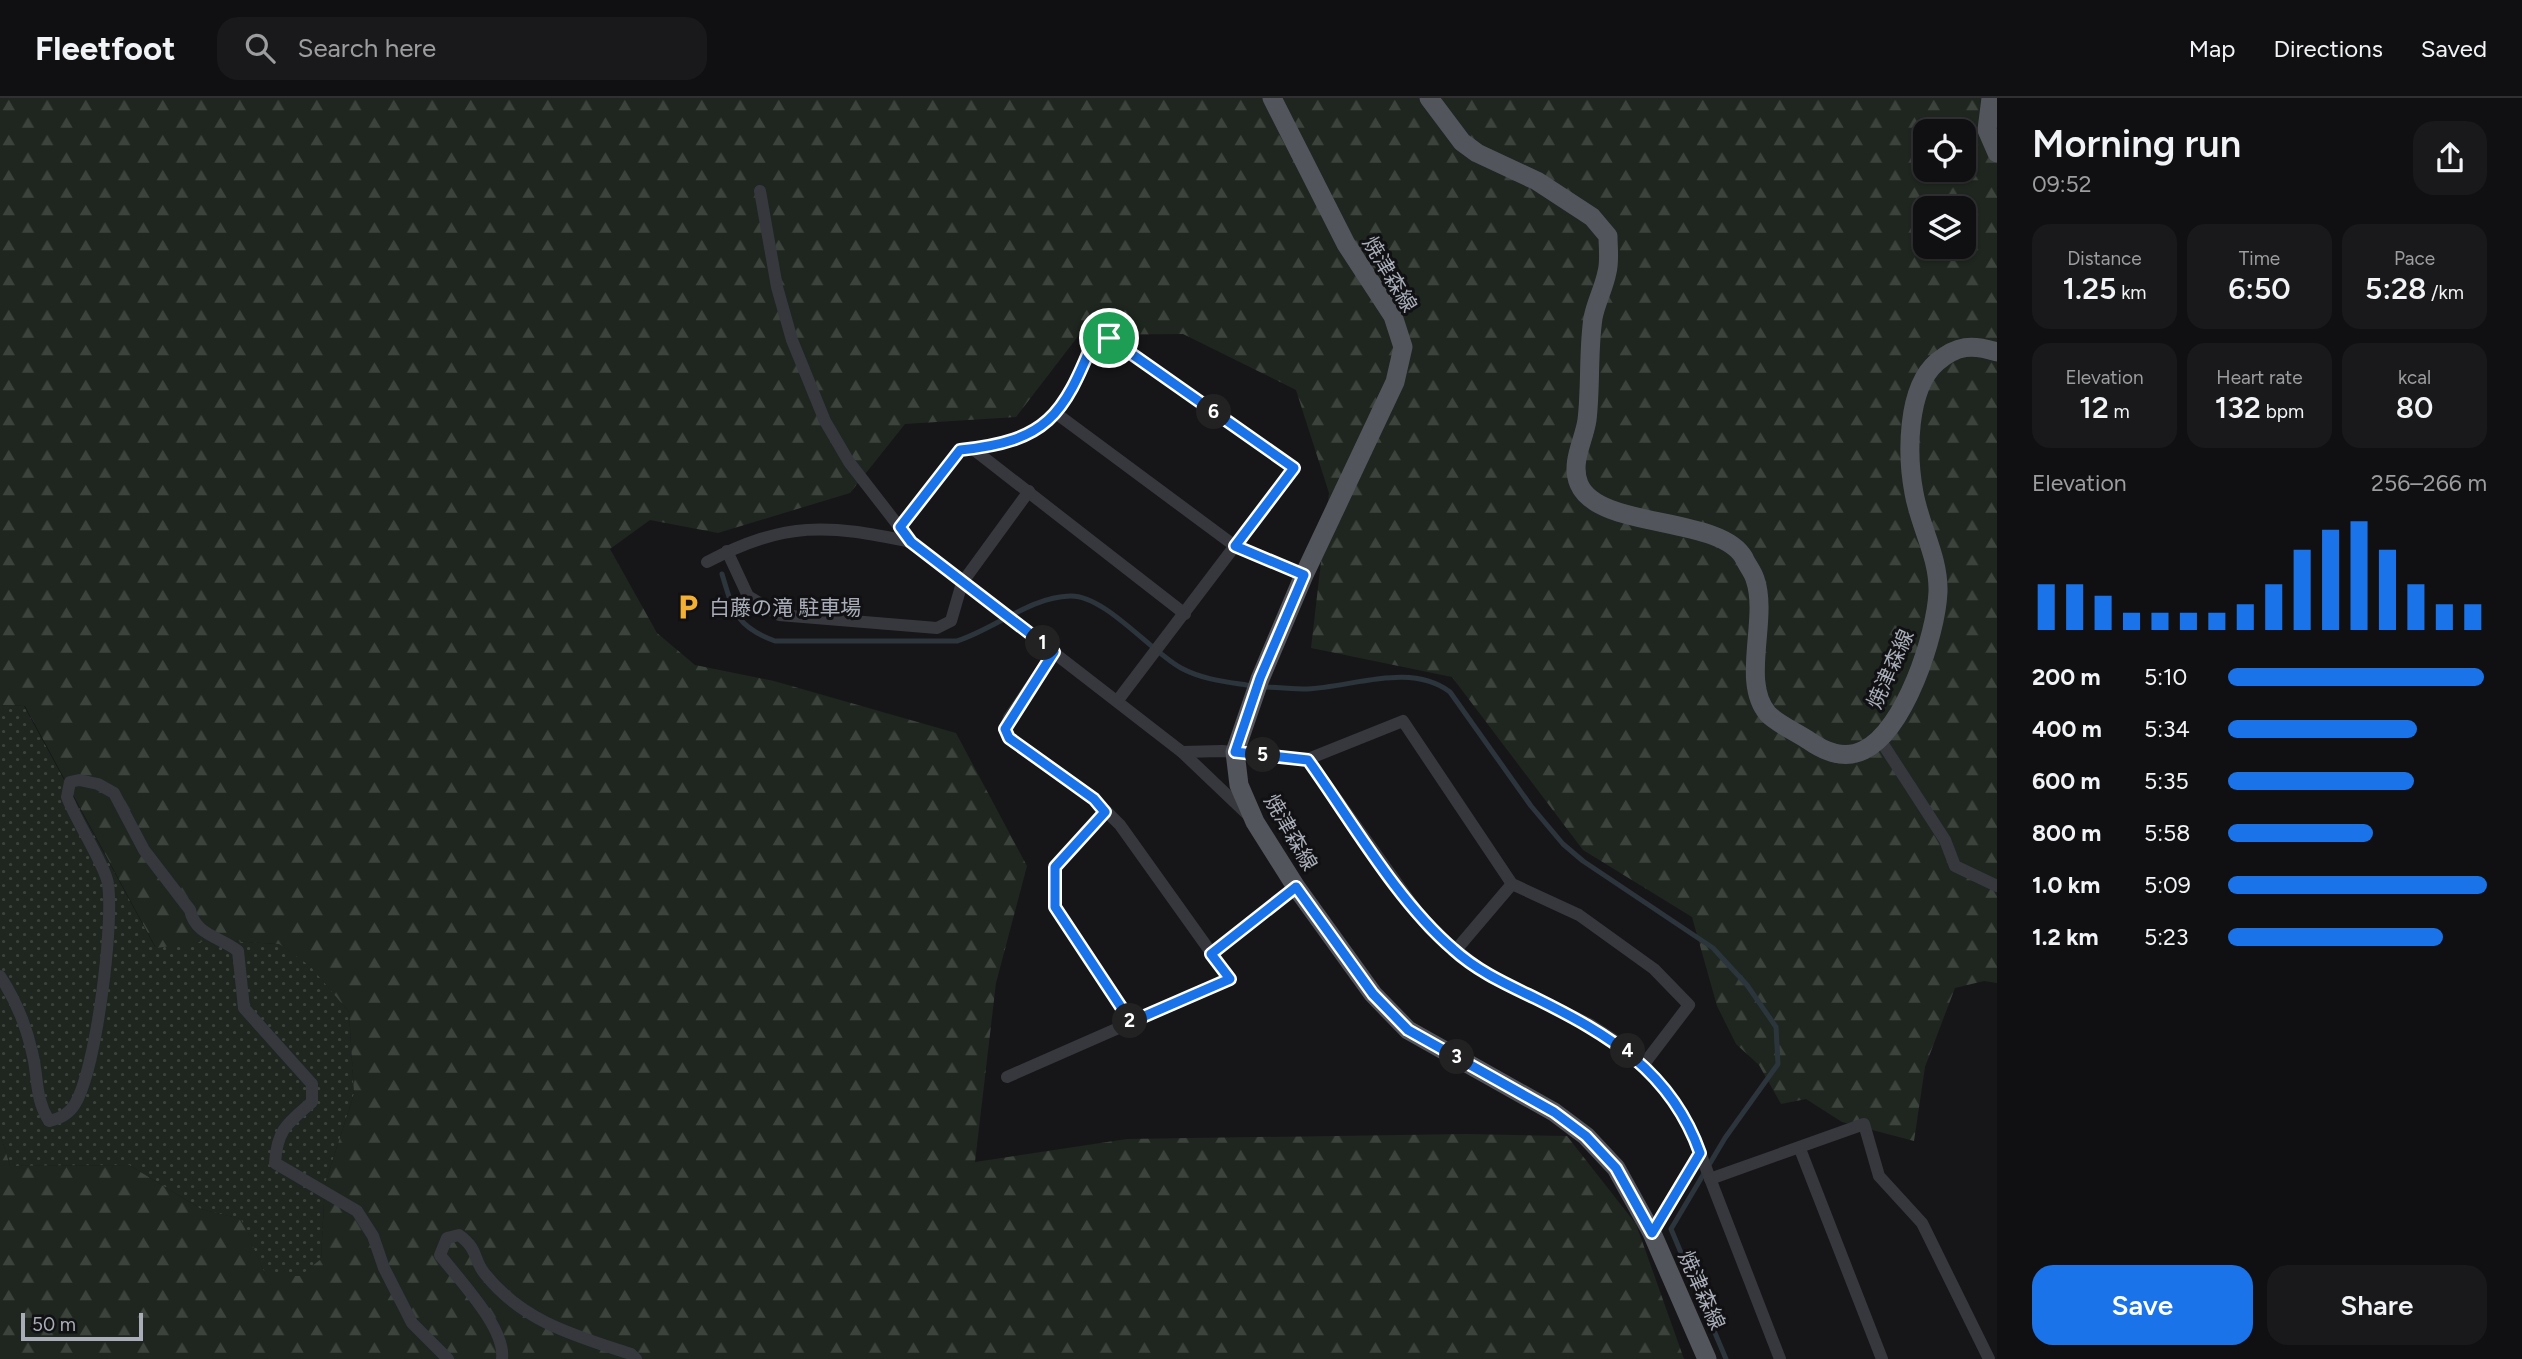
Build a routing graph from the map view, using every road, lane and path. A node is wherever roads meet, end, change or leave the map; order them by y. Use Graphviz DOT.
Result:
graph roads {
  1 [pos="1272,98"];
  2 [pos="1429,98"];
  3 [pos="1991,98"];
  4 [pos="1997,153"];
  5 [pos="760,191"];
  6 [pos="1997,352"];
  7 [pos="1057,414"];
  8 [pos="973,449"];
  9 [pos="1029,491"];
  10 [pos="900,527"];
  11 [pos="911,542"];
  12 [pos="1235,546"];
  13 [pos="727,551"];
  14 [pos="707,562"];
  15 [pos="1304,575"];
  16 [pos="962,583"];
  17 [pos="1185,614"];
  18 [pos="1054,652"];
  19 [pos="1118,700"];
  20 [pos="1879,738"];
  21 [pos="1182,752"];
  22 [pos="1235,752"];
  23 [pos="1308,760"];
  24 [pos="1105,812"];
  25 [pos="1255,822"];
  26 [pos="1512,884"];
  27 [pos="1997,886"];
  28 [pos="1296,887"];
  29 [pos="1455,951"];
  30 [pos="1211,954"];
  31 [pos="0,976"];
  32 [pos="1131,1022"];
  33 [pos="1644,1064"];
  34 [pos="1007,1077"];
  35 [pos="1800,1149"];
  36 [pos="1700,1153"];
  37 [pos="1710,1179"];
  38 [pos="1652,1233"];
  39 [pos="448,1359"];
  40 [pos="502,1359"];
  41 [pos="636,1359"];
  42 [pos="1707,1359"];
  43 [pos="1780,1359"];
  44 [pos="1882,1359"];
  45 [pos="1989,1359"];
  1 -- 15 [label="main road, 焼津森線"];
  2 -- 20 [label="main road, 焼津森線"];
  3 -- 4 [label="main road"];
  5 -- 10 [label="street"];
  6 -- 20 [label="main road, 焼津森線"];
  7 -- 8 [label="street"];
  7 -- 12 [label="street"];
  7 -- 12 [label="street"];
  8 -- 9 [label="street"];
  8 -- 10 [label="street"];
  9 -- 16 [label="street"];
  9 -- 17 [label="street"];
  10 -- 11 [label="street"];
  11 -- 13 [label="street"];
  11 -- 16 [label="street"];
  12 -- 15 [label="street"];
  12 -- 17 [label="street"];
  13 -- 14 [label="street"];
  13 -- 16 [label="street"];
  15 -- 22 [label="main road, 焼津森線"];
  16 -- 18 [label="street"];
  17 -- 19 [label="street"];
  18 -- 19 [label="street"];
  18 -- 24 [label="street"];
  19 -- 21 [label="street"];
  20 -- 27 [label="street"];
  21 -- 22 [label="street"];
  21 -- 25 [label="street"];
  22 -- 23 [label="street"];
  22 -- 25 [label="main road, 焼津森線"];
  23 -- 26 [label="street"];
  23 -- 29 [label="street"];
  24 -- 30 [label="street"];
  24 -- 32 [label="street"];
  25 -- 28 [label="main road, 焼津森線"];
  26 -- 29 [label="street"];
  26 -- 33 [label="street"];
  28 -- 30 [label="street"];
  28 -- 38 [label="main road, 焼津森線"];
  29 -- 33 [label="street"];
  30 -- 32 [label="street"];
  31 -- 39 [label="street"];
  32 -- 34 [label="street"];
  33 -- 36 [label="street"];
  35 -- 37 [label="street"];
  35 -- 44 [label="street"];
  35 -- 45 [label="street"];
  36 -- 37 [label="street"];
  36 -- 38 [label="street"];
  37 -- 43 [label="street"];
  38 -- 42 [label="main road, 焼津森線"];
  40 -- 41 [label="street"];
}
